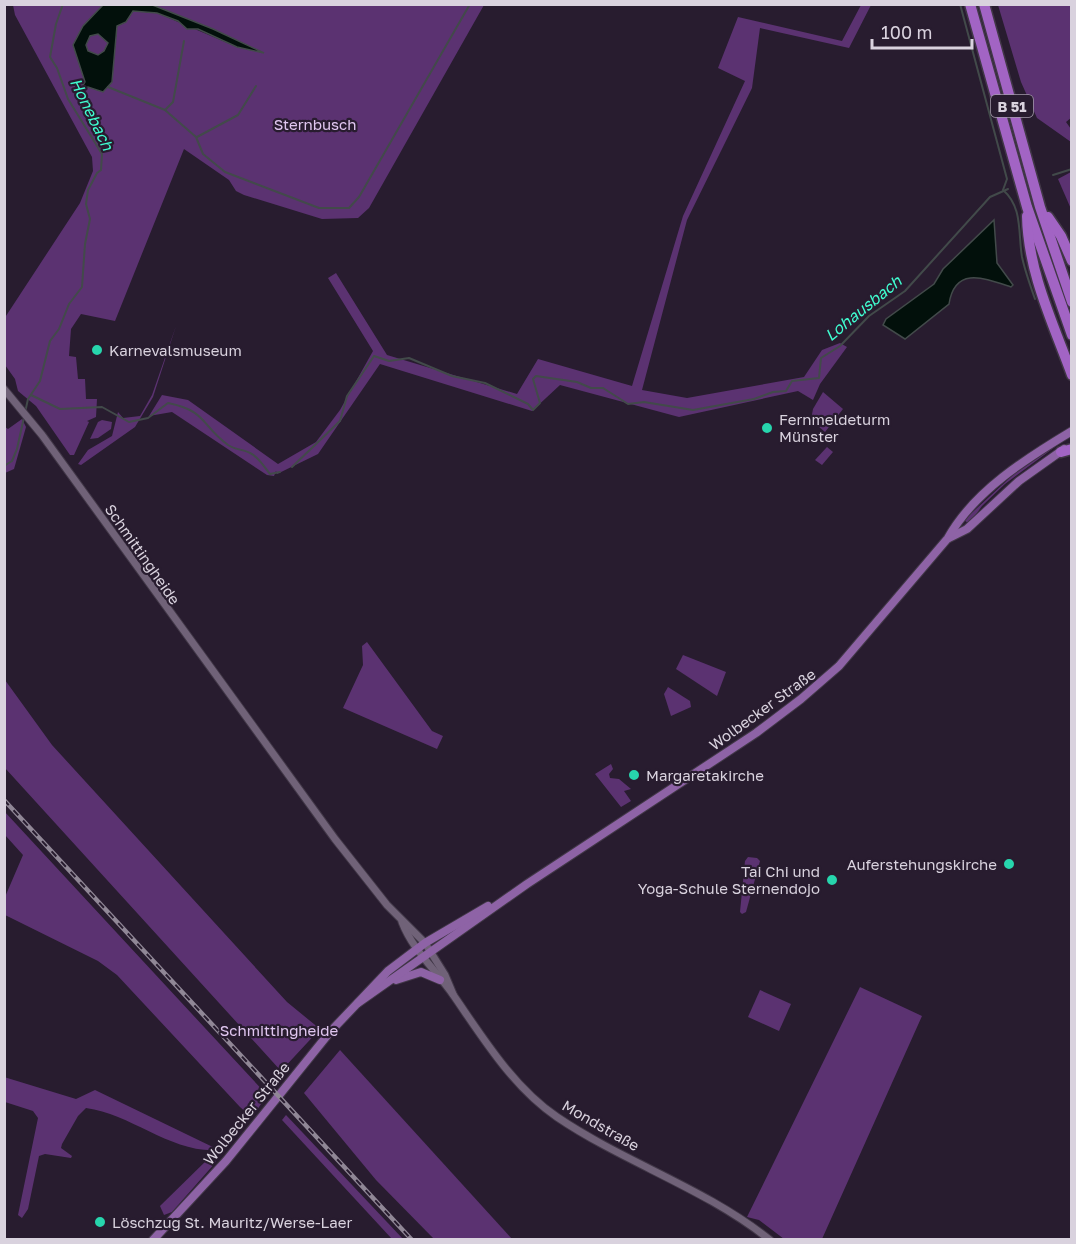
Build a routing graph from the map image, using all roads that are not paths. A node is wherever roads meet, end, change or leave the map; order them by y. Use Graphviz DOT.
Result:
graph roads {
  1 [pos="970,4"];
  2 [pos="984,4"];
  3 [pos="1027,207"];
  4 [pos="1040,207"];
  5 [pos="1071,261"];
  6 [pos="1071,302"];
  7 [pos="1071,335"];
  8 [pos="1071,375"];
  9 [pos="4,389"];
  10 [pos="1071,431"];
  11 [pos="1071,445"];
  12 [pos="1066,451"];
  13 [pos="948,538"];
  14 [pos="424,949"];
  15 [pos="440,980"];
  16 [pos="382,987"];
  17 [pos="453,994"];
  18 [pos="358,1002"];
  19 [pos="153,1239"];
  20 [pos="770,1239"];
  1 -- 3 [label="highway, B 51"];
  2 -- 4 [label="highway, B 51"];
  3 -- 7 [label="highway, B 51"];
  3 -- 8 [label="highway"];
  4 -- 5 [label="highway"];
  4 -- 6 [label="highway, B 51"];
  9 -- 14 [label="street, Schmittingheide"];
  10 -- 13 [label="main road, Wolbecker Straße"];
  11 -- 12 [label="main road, Wolbecker Straße"];
  12 -- 13 [label="main road, Wolbecker Straße"];
  13 -- 14 [label="main road, Wolbecker Straße"];
  14 -- 15 [label="street, Mondstraße"];
  14 -- 16 [label="main road, Wolbecker Straße"];
  14 -- 17 [label="street, Mondstraße"];
  14 -- 18 [label="main road, Wolbecker Straße"];
  15 -- 16 [label="main road"];
  15 -- 17 [label="street, Mondstraße"];
  16 -- 18 [label="main road, Wolbecker Straße"];
  17 -- 20 [label="street, Mondstraße"];
  18 -- 19 [label="main road, Wolbecker Straße"];
}
